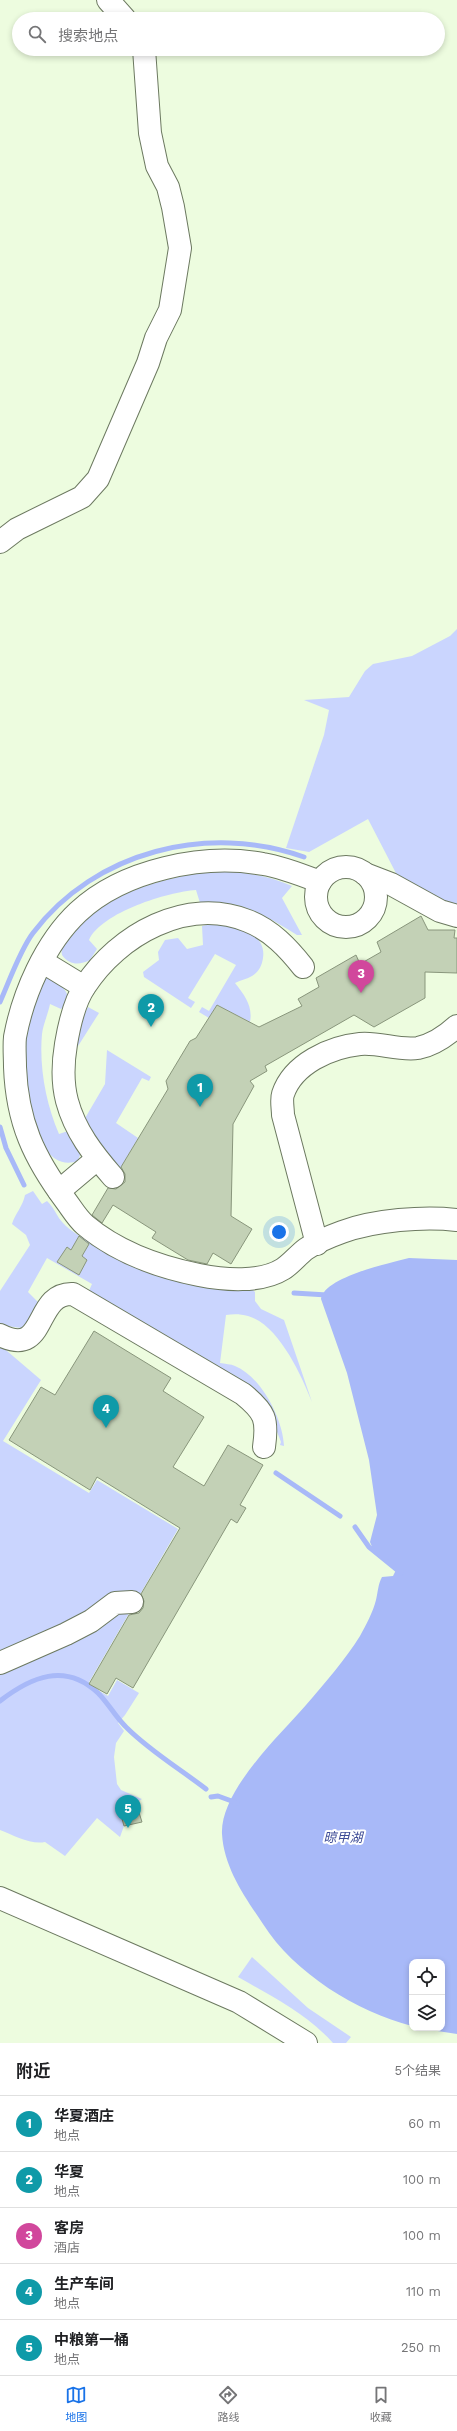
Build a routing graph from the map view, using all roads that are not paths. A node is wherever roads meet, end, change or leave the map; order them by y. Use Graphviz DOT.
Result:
graph roads {
  1 [pos="108,0"];
  2 [pos="119,12"];
  3 [pos="144,56"];
  4 [pos="0,542"];
  5 [pos="365,874"];
  6 [pos="320,882"];
  7 [pos="457,916"];
  8 [pos="43,962"];
  9 [pos="303,967"];
  10 [pos="84,987"];
  11 [pos="457,1026"];
  12 [pos="98,1159"];
  13 [pos="113,1177"];
  14 [pos="59,1191"];
  15 [pos="457,1220"];
  16 [pos="317,1244"];
  17 [pos="0,1335"];
  18 [pos="264,1446"];
  19 [pos="132,1602"];
  20 [pos="0,1662"];
  21 [pos="0,1898"];
  22 [pos="306,2043"];
  1 -- 2 [label="street"];
  3 -- 4 [label="street"];
  5 -- 6 [label="street"];
  5 -- 6 [label="street"];
  5 -- 7 [label="street"];
  6 -- 8 [label="street"];
  8 -- 10 [label="street"];
  8 -- 14 [label="street"];
  9 -- 10 [label="street"];
  10 -- 12 [label="street"];
  11 -- 16 [label="street"];
  12 -- 13 [label="street"];
  12 -- 14 [label="street"];
  14 -- 16 [label="street"];
  15 -- 16 [label="street"];
  17 -- 18 [label="street"];
  19 -- 20 [label="street"];
  21 -- 22 [label="street"];
}
